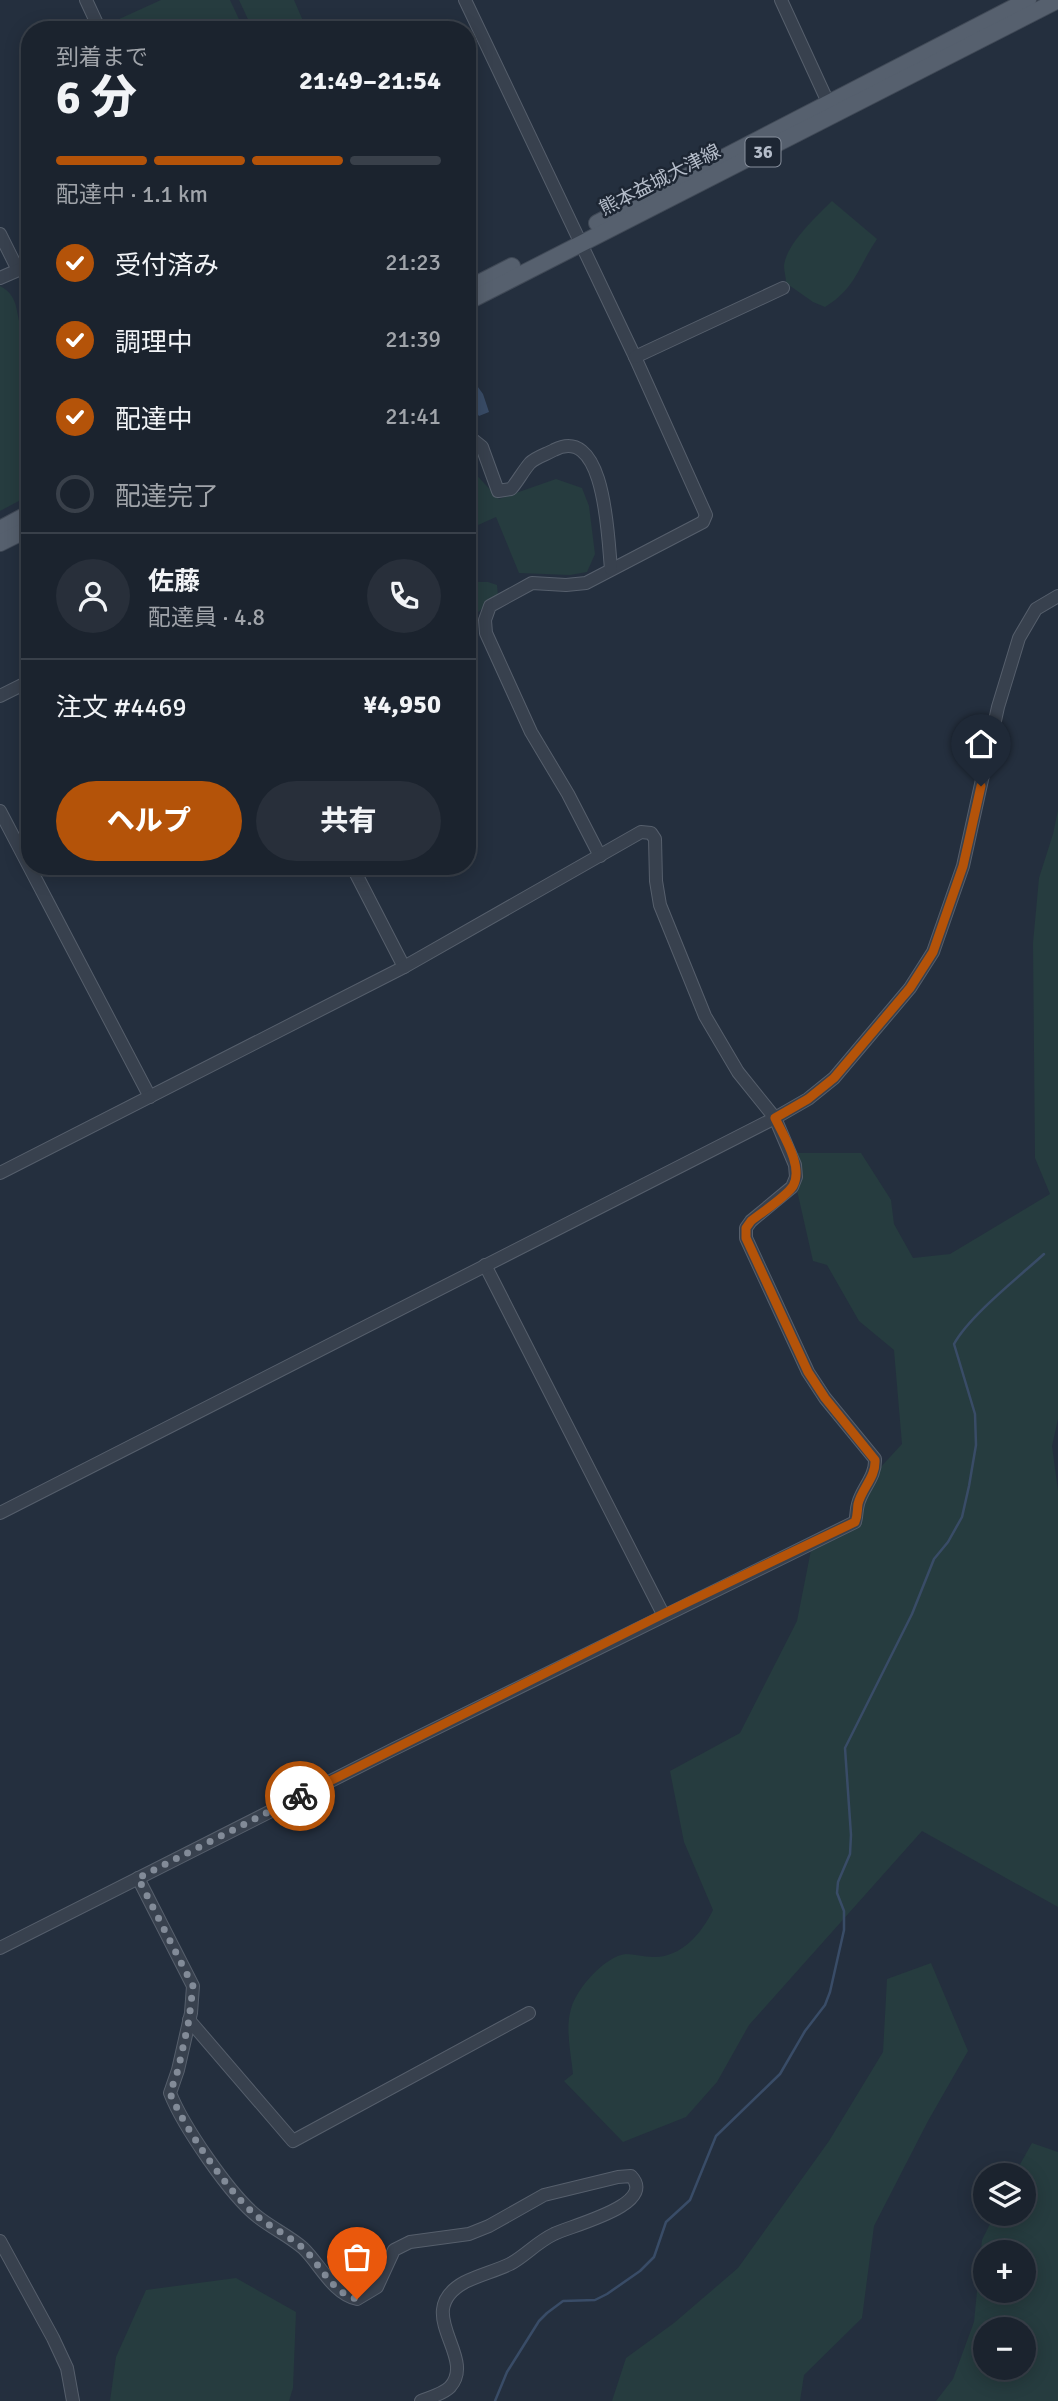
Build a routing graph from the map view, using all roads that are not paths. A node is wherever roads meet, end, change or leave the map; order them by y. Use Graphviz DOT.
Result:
graph roads {
  1 [pos="86,0"];
  2 [pos="465,0"];
  3 [pos="781,0"];
  4 [pos="1028,0"];
  5 [pos="1058,0"];
  6 [pos="96,21"];
  7 [pos="475,21"];
  8 [pos="476,23"];
  9 [pos="833,113"];
  10 [pos="0,234"];
  11 [pos="578,238"];
  12 [pos="21,264"];
  13 [pos="21,269"];
  14 [pos="0,278"];
  15 [pos="476,285"];
  16 [pos="783,288"];
  17 [pos="476,297"];
  18 [pos="635,358"];
  19 [pos="476,442"];
  20 [pos="21,518"];
  21 [pos="0,529"];
  22 [pos="21,532"];
  23 [pos="0,543"];
  24 [pos="611,569"];
  25 [pos="1058,596"];
  26 [pos="21,686"];
  27 [pos="0,696"];
  28 [pos="0,811"];
  29 [pos="21,851"];
  30 [pos="600,856"];
  31 [pos="34,875"];
  32 [pos="357,875"];
  33 [pos="404,967"];
  34 [pos="150,1097"];
  35 [pos="775,1118"];
  36 [pos="0,1173"];
  37 [pos="485,1265"];
  38 [pos="0,1513"];
  39 [pos="663,1614"];
  40 [pos="138,1878"];
  41 [pos="0,1948"];
  42 [pos="530,2013"];
  43 [pos="189,2020"];
  44 [pos="0,2241"];
  45 [pos="73,2401"];
  46 [pos="421,2401"];
  1 -- 6 [label="street"];
  2 -- 7 [label="street"];
  3 -- 9 [label="street"];
  4 -- 9 [label="main road, 熊本益城大津線 / 36"];
  5 -- 9 [label="main road, 熊本益城大津線 / 36"];
  8 -- 11 [label="street"];
  9 -- 11 [label="main road, 熊本益城大津線 / 36"];
  10 -- 12 [label="street"];
  11 -- 15 [label="main road, 熊本益城大津線 / 36"];
  11 -- 17 [label="main road, 熊本益城大津線 / 36"];
  11 -- 18 [label="street"];
  13 -- 14 [label="street"];
  16 -- 18 [label="street"];
  18 -- 24 [label="street"];
  19 -- 24 [label="street"];
  20 -- 21 [label="main road"];
  22 -- 23 [label="main road"];
  24 -- 30 [label="street"];
  25 -- 35 [label="street"];
  26 -- 27 [label="street"];
  28 -- 29 [label="street"];
  30 -- 33 [label="street"];
  30 -- 35 [label="street"];
  31 -- 34 [label="street"];
  32 -- 33 [label="street"];
  33 -- 34 [label="street"];
  34 -- 36 [label="street"];
  35 -- 37 [label="street"];
  35 -- 39 [label="street"];
  37 -- 38 [label="street"];
  37 -- 39 [label="street"];
  39 -- 40 [label="street"];
  40 -- 41 [label="street"];
  40 -- 43 [label="street"];
  42 -- 43 [label="street"];
  43 -- 46 [label="street"];
  44 -- 45 [label="street"];
}
